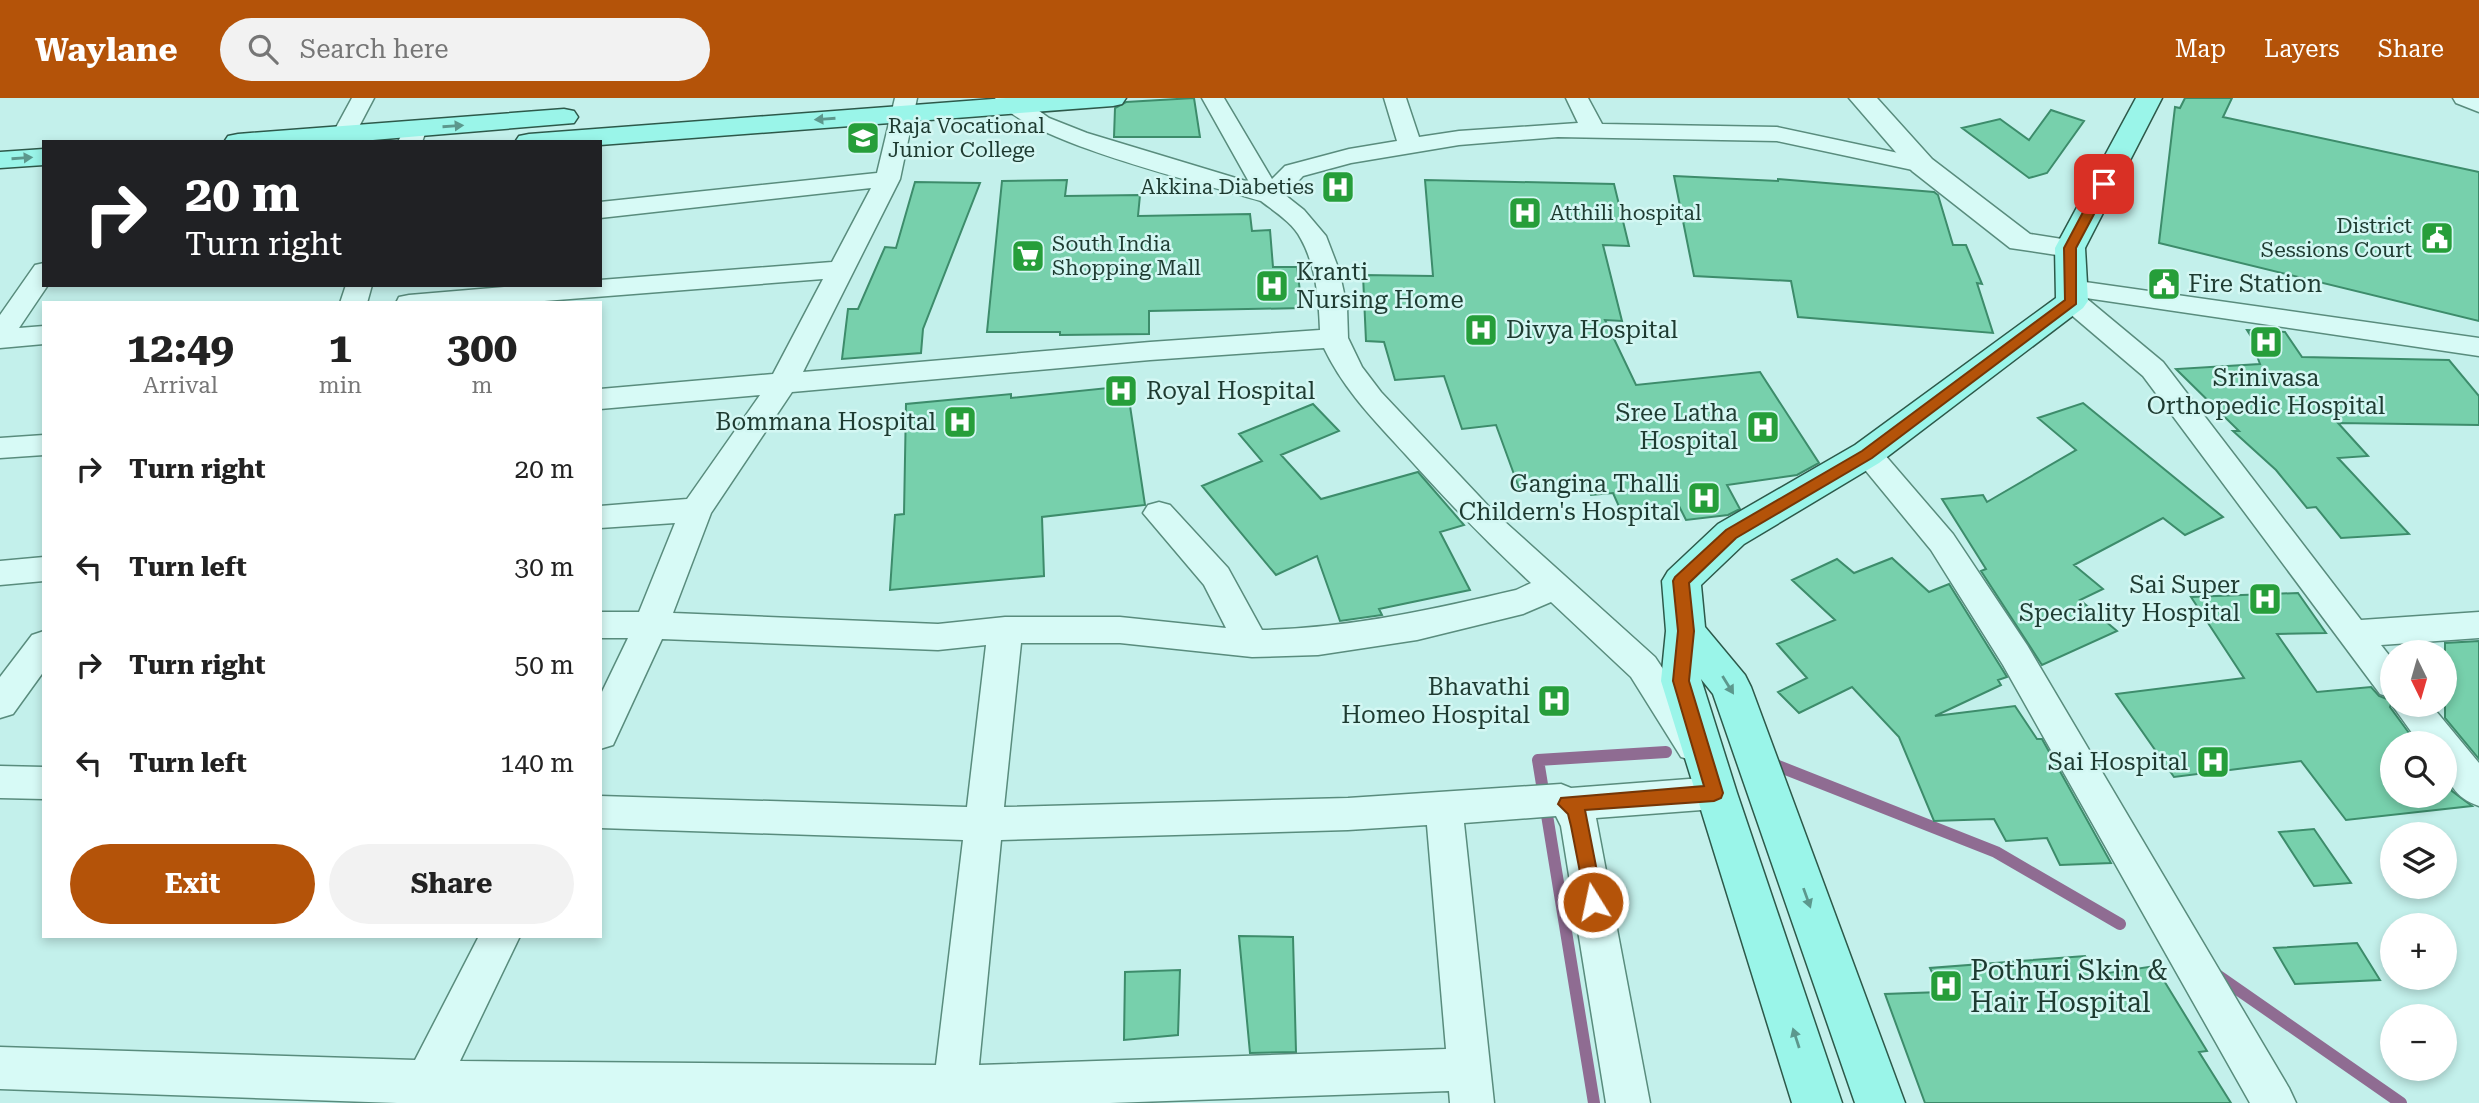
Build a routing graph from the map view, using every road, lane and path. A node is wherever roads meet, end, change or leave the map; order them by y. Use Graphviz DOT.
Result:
graph roads {
  1 [pos="363,98"];
  2 [pos="821,98"];
  3 [pos="1113,98"];
  4 [pos="1213,98"];
  5 [pos="1395,98"];
  6 [pos="1577,98"];
  7 [pos="1862,98"];
  8 [pos="2149,98"];
  9 [pos="2464,98"];
  10 [pos="1011,102"];
  11 [pos="2479,105"];
  12 [pos="905,106"];
  13 [pos="1593,130"];
  14 [pos="345,133"];
  15 [pos="556,133"];
  16 [pos="412,135"];
  17 [pos="262,140"];
  18 [pos="535,140"];
  19 [pos="1410,146"];
  20 [pos="42,157"];
  21 [pos="0,160"];
  22 [pos="1922,164"];
  23 [pos="42,178"];
  24 [pos="888,179"];
  25 [pos="0,181"];
  26 [pos="1270,196"];
  27 [pos="602,210"];
  28 [pos="2070,248"];
  29 [pos="843,269"];
  30 [pos="42,274"];
  31 [pos="602,286"];
  32 [pos="570,288"];
  33 [pos="2071,295"];
  34 [pos="430,301"];
  35 [pos="42,335"];
  36 [pos="0,337"];
  37 [pos="1334,338"];
  38 [pos="2476,350"];
  39 [pos="782,384"];
  40 [pos="602,399"];
  41 [pos="42,445"];
  42 [pos="0,448"];
  43 [pos="1867,454"];
  44 [pos="696,510"];
  45 [pos="1159,513"];
  46 [pos="602,517"];
  47 [pos="42,569"];
  48 [pos="0,572"];
  49 [pos="1556,586"];
  50 [pos="602,625"];
  51 [pos="652,625"];
  52 [pos="2479,625"];
  53 [pos="1005,630"];
  54 [pos="1686,631"];
  55 [pos="2352,634"];
  56 [pos="1252,644"];
  57 [pos="42,647"];
  58 [pos="2380,669"];
  59 [pos="0,704"];
  60 [pos="602,730"];
  61 [pos="2457,763"];
  62 [pos="1710,778"];
  63 [pos="0,782"];
  64 [pos="42,783"];
  65 [pos="2479,790"];
  66 [pos="1567,804"];
  67 [pos="1444,807"];
  68 [pos="602,812"];
  69 [pos="983,824"];
  70 [pos="499,938"];
  71 [pos="0,1068"];
  72 [pos="1471,1086"];
  73 [pos="1242,1090"];
  74 [pos="421,1093"];
  75 [pos="954,1095"];
  76 [pos="1628,1103"];
  77 [pos="1817,1103"];
  78 [pos="1880,1103"];
  79 [pos="2274,1103"];
  1 -- 14 [label="street"];
  2 -- 15 [label="main road"];
  3 -- 10 [label="main road"];
  4 -- 26 [label="street"];
  5 -- 19 [label="street"];
  6 -- 13 [label="street"];
  7 -- 22 [label="street"];
  8 -- 28 [label="main road"];
  9 -- 11 [label="street"];
  10 -- 12 [label="main road"];
  10 -- 26 [label="street"];
  12 -- 15 [label="main road, one-way"];
  12 -- 24 [label="street"];
  13 -- 19 [label="street"];
  13 -- 22 [label="street"];
  14 -- 16 [label="main road"];
  14 -- 17 [label="main road"];
  16 -- 15 [label="main road, one-way"];
  15 -- 18 [label="main road"];
  19 -- 26 [label="street"];
  21 -- 20 [label="main road, one-way"];
  22 -- 28 [label="street"];
  23 -- 25 [label="main road"];
  24 -- 27 [label="street"];
  24 -- 29 [label="street"];
  26 -- 37 [label="street"];
  28 -- 33 [label="main road"];
  29 -- 31 [label="street"];
  29 -- 39 [label="street"];
  30 -- 36 [label="street"];
  32 -- 34 [label="street"];
  33 -- 38 [label="street"];
  33 -- 43 [label="main road"];
  33 -- 55 [label="street"];
  35 -- 36 [label="street"];
  37 -- 39 [label="street"];
  37 -- 49 [label="street"];
  39 -- 40 [label="street"];
  39 -- 44 [label="street"];
  41 -- 42 [label="street"];
  43 -- 54 [label="main road"];
  43 -- 79 [label="street"];
  44 -- 46 [label="street"];
  44 -- 51 [label="street"];
  45 -- 56 [label="street"];
  47 -- 48 [label="street"];
  49 -- 56 [label="street"];
  49 -- 62 [label="street"];
  50 -- 51 [label="street"];
  51 -- 53 [label="street"];
  51 -- 60 [label="street"];
  52 -- 55 [label="street"];
  53 -- 56 [label="street"];
  53 -- 69 [label="street"];
  54 -- 62 [label="main road"];
  54 -- 78 [label="main road, one-way"];
  55 -- 58 [label="street"];
  57 -- 59 [label="street"];
  61 -- 65 [label="street"];
  62 -- 66 [label="street"];
  77 -- 62 [label="main road, one-way"];
  63 -- 64 [label="street"];
  66 -- 67 [label="street"];
  66 -- 76 [label="street"];
  67 -- 69 [label="street"];
  67 -- 72 [label="street"];
  68 -- 69 [label="street"];
  69 -- 75 [label="street"];
  70 -- 74 [label="street"];
  71 -- 74 [label="street"];
  72 -- 73 [label="street"];
  73 -- 75 [label="street"];
  74 -- 75 [label="street"];
}
